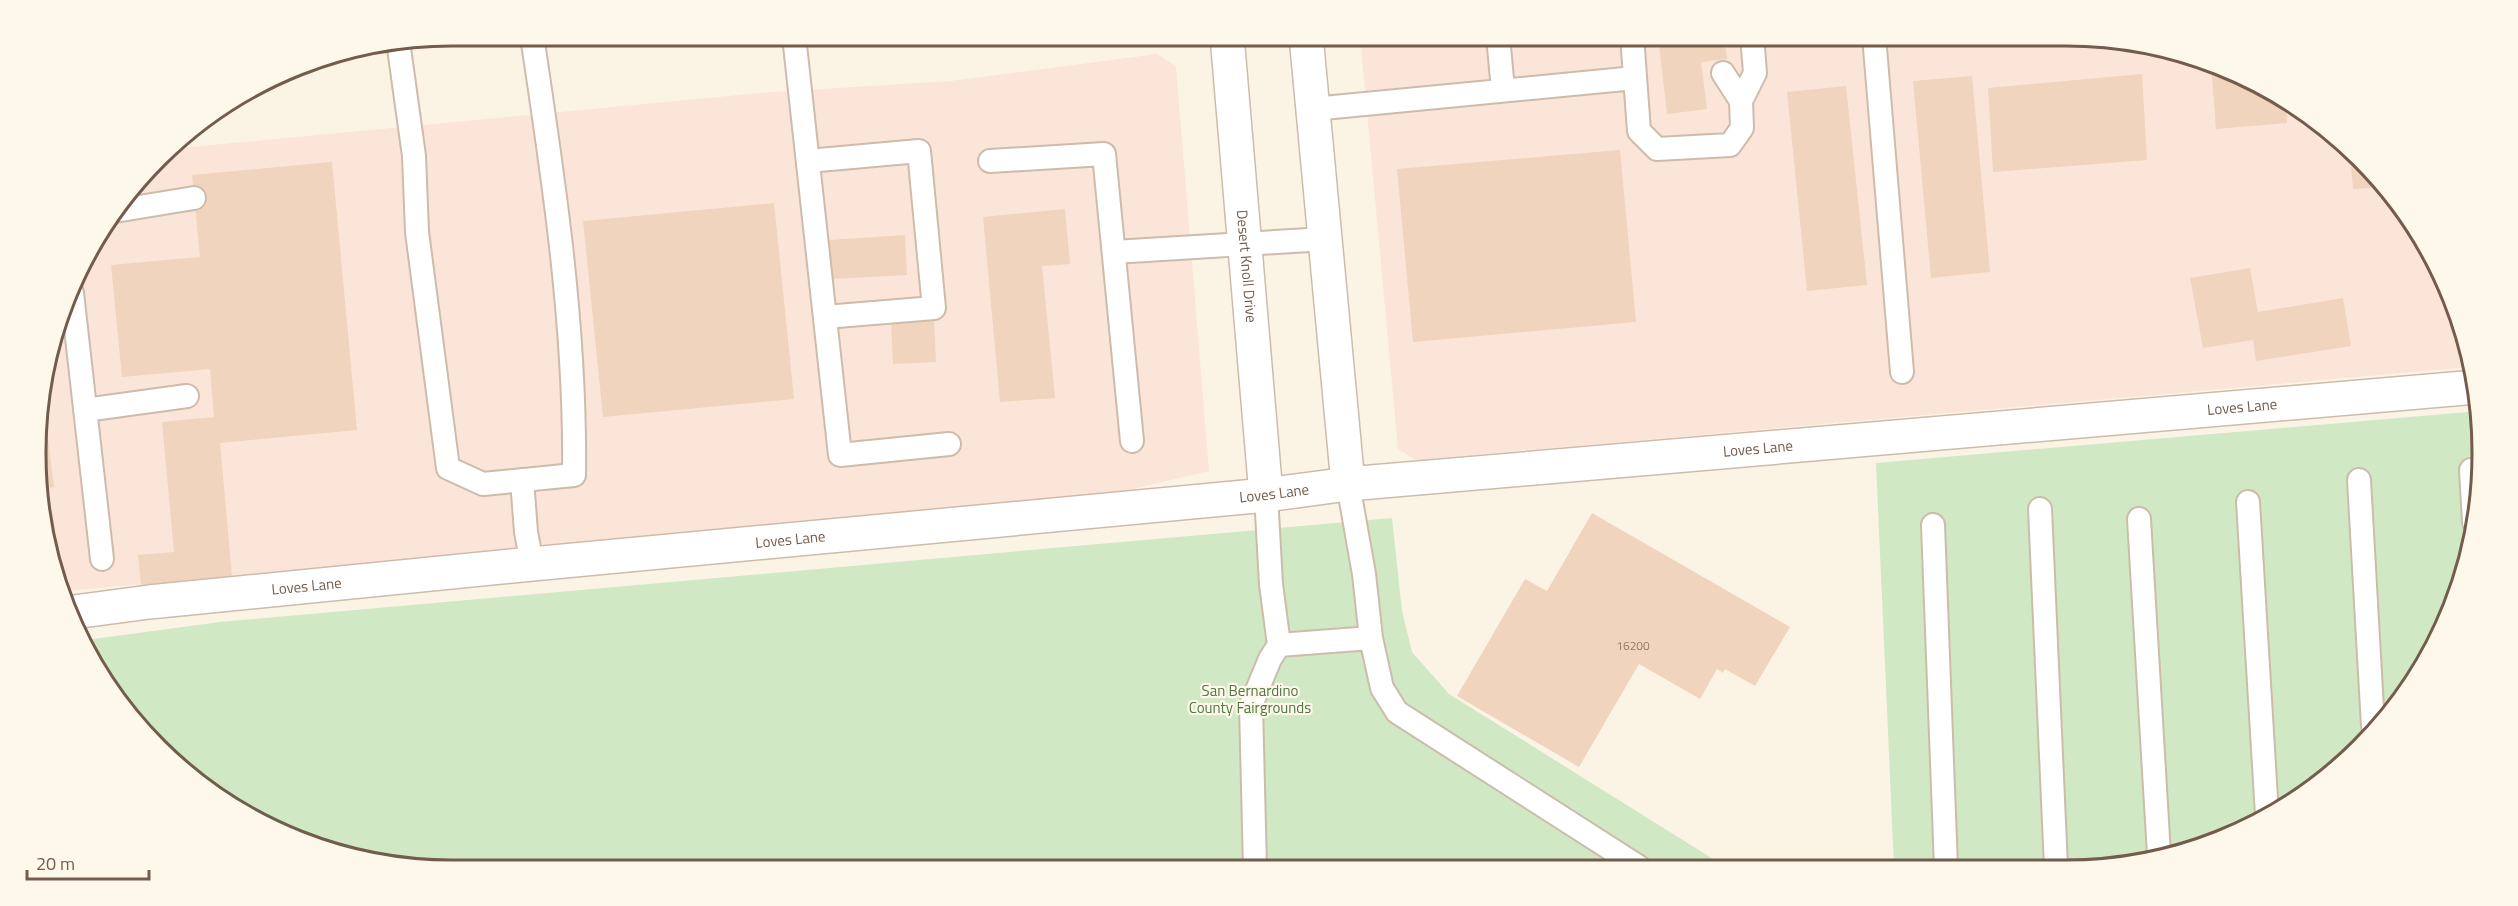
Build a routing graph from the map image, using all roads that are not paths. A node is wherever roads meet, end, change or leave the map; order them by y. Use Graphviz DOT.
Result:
graph roads {
  1 [pos="534,46"];
  2 [pos="795,46"];
  3 [pos="1228,46"];
  4 [pos="1307,46"];
  5 [pos="1499,46"];
  6 [pos="1633,46"];
  7 [pos="1753,46"];
  8 [pos="1875,46"];
  9 [pos="399,50"];
  10 [pos="1723,73"];
  11 [pos="1635,78"];
  12 [pos="1503,90"];
  13 [pos="1741,101"];
  14 [pos="1313,108"];
  15 [pos="807,161"];
  16 [pos="990,161"];
  17 [pos="194,198"];
  18 [pos="129,209"];
  19 [pos="1325,238"];
  20 [pos="1245,243"];
  21 [pos="1114,252"];
  22 [pos="74,307"];
  23 [pos="825,317"];
  24 [pos="1902,372"];
  25 [pos="2466,388"];
  26 [pos="187,396"];
  27 [pos="85,410"];
  28 [pos="1132,441"];
  29 [pos="949,444"];
  30 [pos="2471,470"];
  31 [pos="2471,474"];
  32 [pos="522,480"];
  33 [pos="2359,480"];
  34 [pos="1348,484"];
  35 [pos="1266,495"];
  36 [pos="2248,502"];
  37 [pos="2040,509"];
  38 [pos="2139,519"];
  39 [pos="1933,525"];
  40 [pos="102,559"];
  41 [pos="532,564"];
  42 [pos="78,611"];
  43 [pos="1371,638"];
  44 [pos="1279,645"];
  45 [pos="2373,719"];
  46 [pos="2266,806"];
  47 [pos="2158,849"];
  48 [pos="1255,860"];
  49 [pos="1627,860"];
  50 [pos="1946,860"];
  51 [pos="2056,860"];
  1 -- 32 [label="lane"];
  2 -- 15 [label="lane"];
  3 -- 20 [label="street, Desert Knoll Drive"];
  4 -- 14 [label="street"];
  5 -- 12 [label="lane"];
  6 -- 11 [label="lane"];
  7 -- 13 [label="lane"];
  8 -- 24 [label="lane"];
  9 -- 32 [label="lane"];
  10 -- 13 [label="lane"];
  11 -- 12 [label="lane"];
  11 -- 13 [label="lane"];
  12 -- 14 [label="lane"];
  14 -- 19 [label="street"];
  15 -- 23 [label="lane"];
  15 -- 23 [label="lane"];
  16 -- 21 [label="lane"];
  17 -- 18 [label="lane"];
  19 -- 20 [label="lane"];
  19 -- 34 [label="street"];
  20 -- 21 [label="lane"];
  20 -- 35 [label="street, Desert Knoll Drive"];
  21 -- 28 [label="lane"];
  22 -- 27 [label="lane"];
  23 -- 29 [label="lane"];
  25 -- 34 [label="street, Loves Lane"];
  26 -- 27 [label="lane"];
  27 -- 40 [label="lane"];
  30 -- 31 [label="lane"];
  32 -- 41 [label="lane"];
  33 -- 45 [label="lane"];
  34 -- 35 [label="street, Loves Lane"];
  34 -- 43 [label="lane"];
  35 -- 41 [label="street, Loves Lane"];
  35 -- 44 [label="lane"];
  36 -- 46 [label="lane"];
  37 -- 51 [label="lane"];
  38 -- 47 [label="lane"];
  39 -- 50 [label="lane"];
  41 -- 42 [label="street, Loves Lane"];
  43 -- 44 [label="lane"];
  43 -- 49 [label="lane"];
  44 -- 48 [label="lane"];
}
